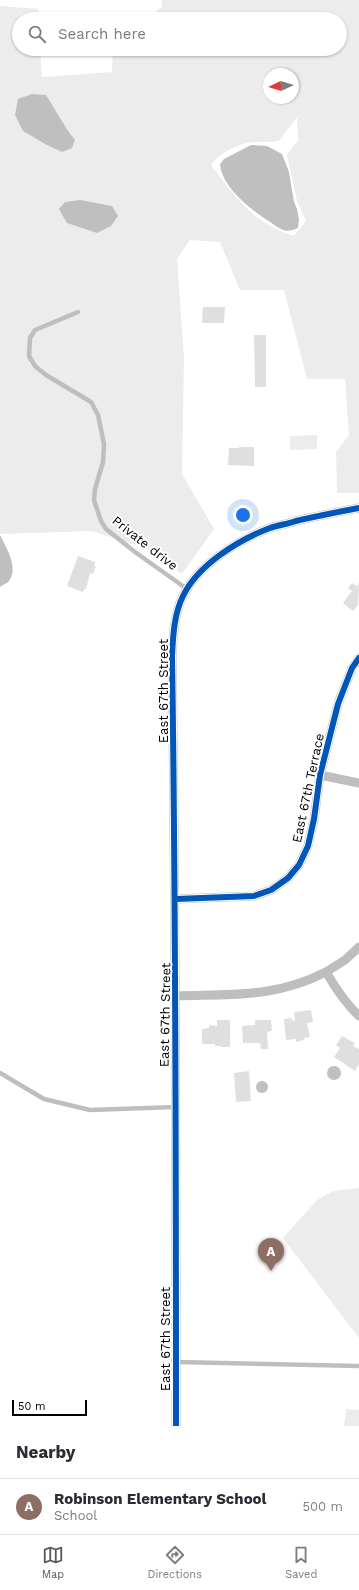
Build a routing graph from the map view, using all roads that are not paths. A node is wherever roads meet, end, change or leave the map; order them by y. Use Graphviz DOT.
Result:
graph roads {
  1 [pos="78,312"];
  2 [pos="359,508"];
  3 [pos="187,589"];
  4 [pos="359,658"];
  5 [pos="320,775"];
  6 [pos="359,783"];
  7 [pos="176,899"];
  8 [pos="359,947"];
  9 [pos="326,972"];
  10 [pos="177,996"];
  11 [pos="359,1016"];
  12 [pos="0,1074"];
  13 [pos="175,1107"];
  14 [pos="176,1362"];
  15 [pos="359,1366"];
  16 [pos="176,1426"];
  1 -- 3 [label="lane, Private drive"];
  2 -- 3 [label="street, East 67th Street"];
  3 -- 7 [label="street, East 67th Street"];
  4 -- 5 [label="street, East 67th Terrace"];
  5 -- 6 [label="street"];
  5 -- 7 [label="street, East 67th Terrace"];
  7 -- 10 [label="street, East 67th Street"];
  8 -- 9 [label="street"];
  9 -- 10 [label="street"];
  9 -- 11 [label="street"];
  10 -- 13 [label="street, East 67th Street"];
  12 -- 13 [label="lane"];
  13 -- 14 [label="street, East 67th Street"];
  14 -- 15 [label="lane"];
  14 -- 16 [label="street, East 67th Street"];
}
